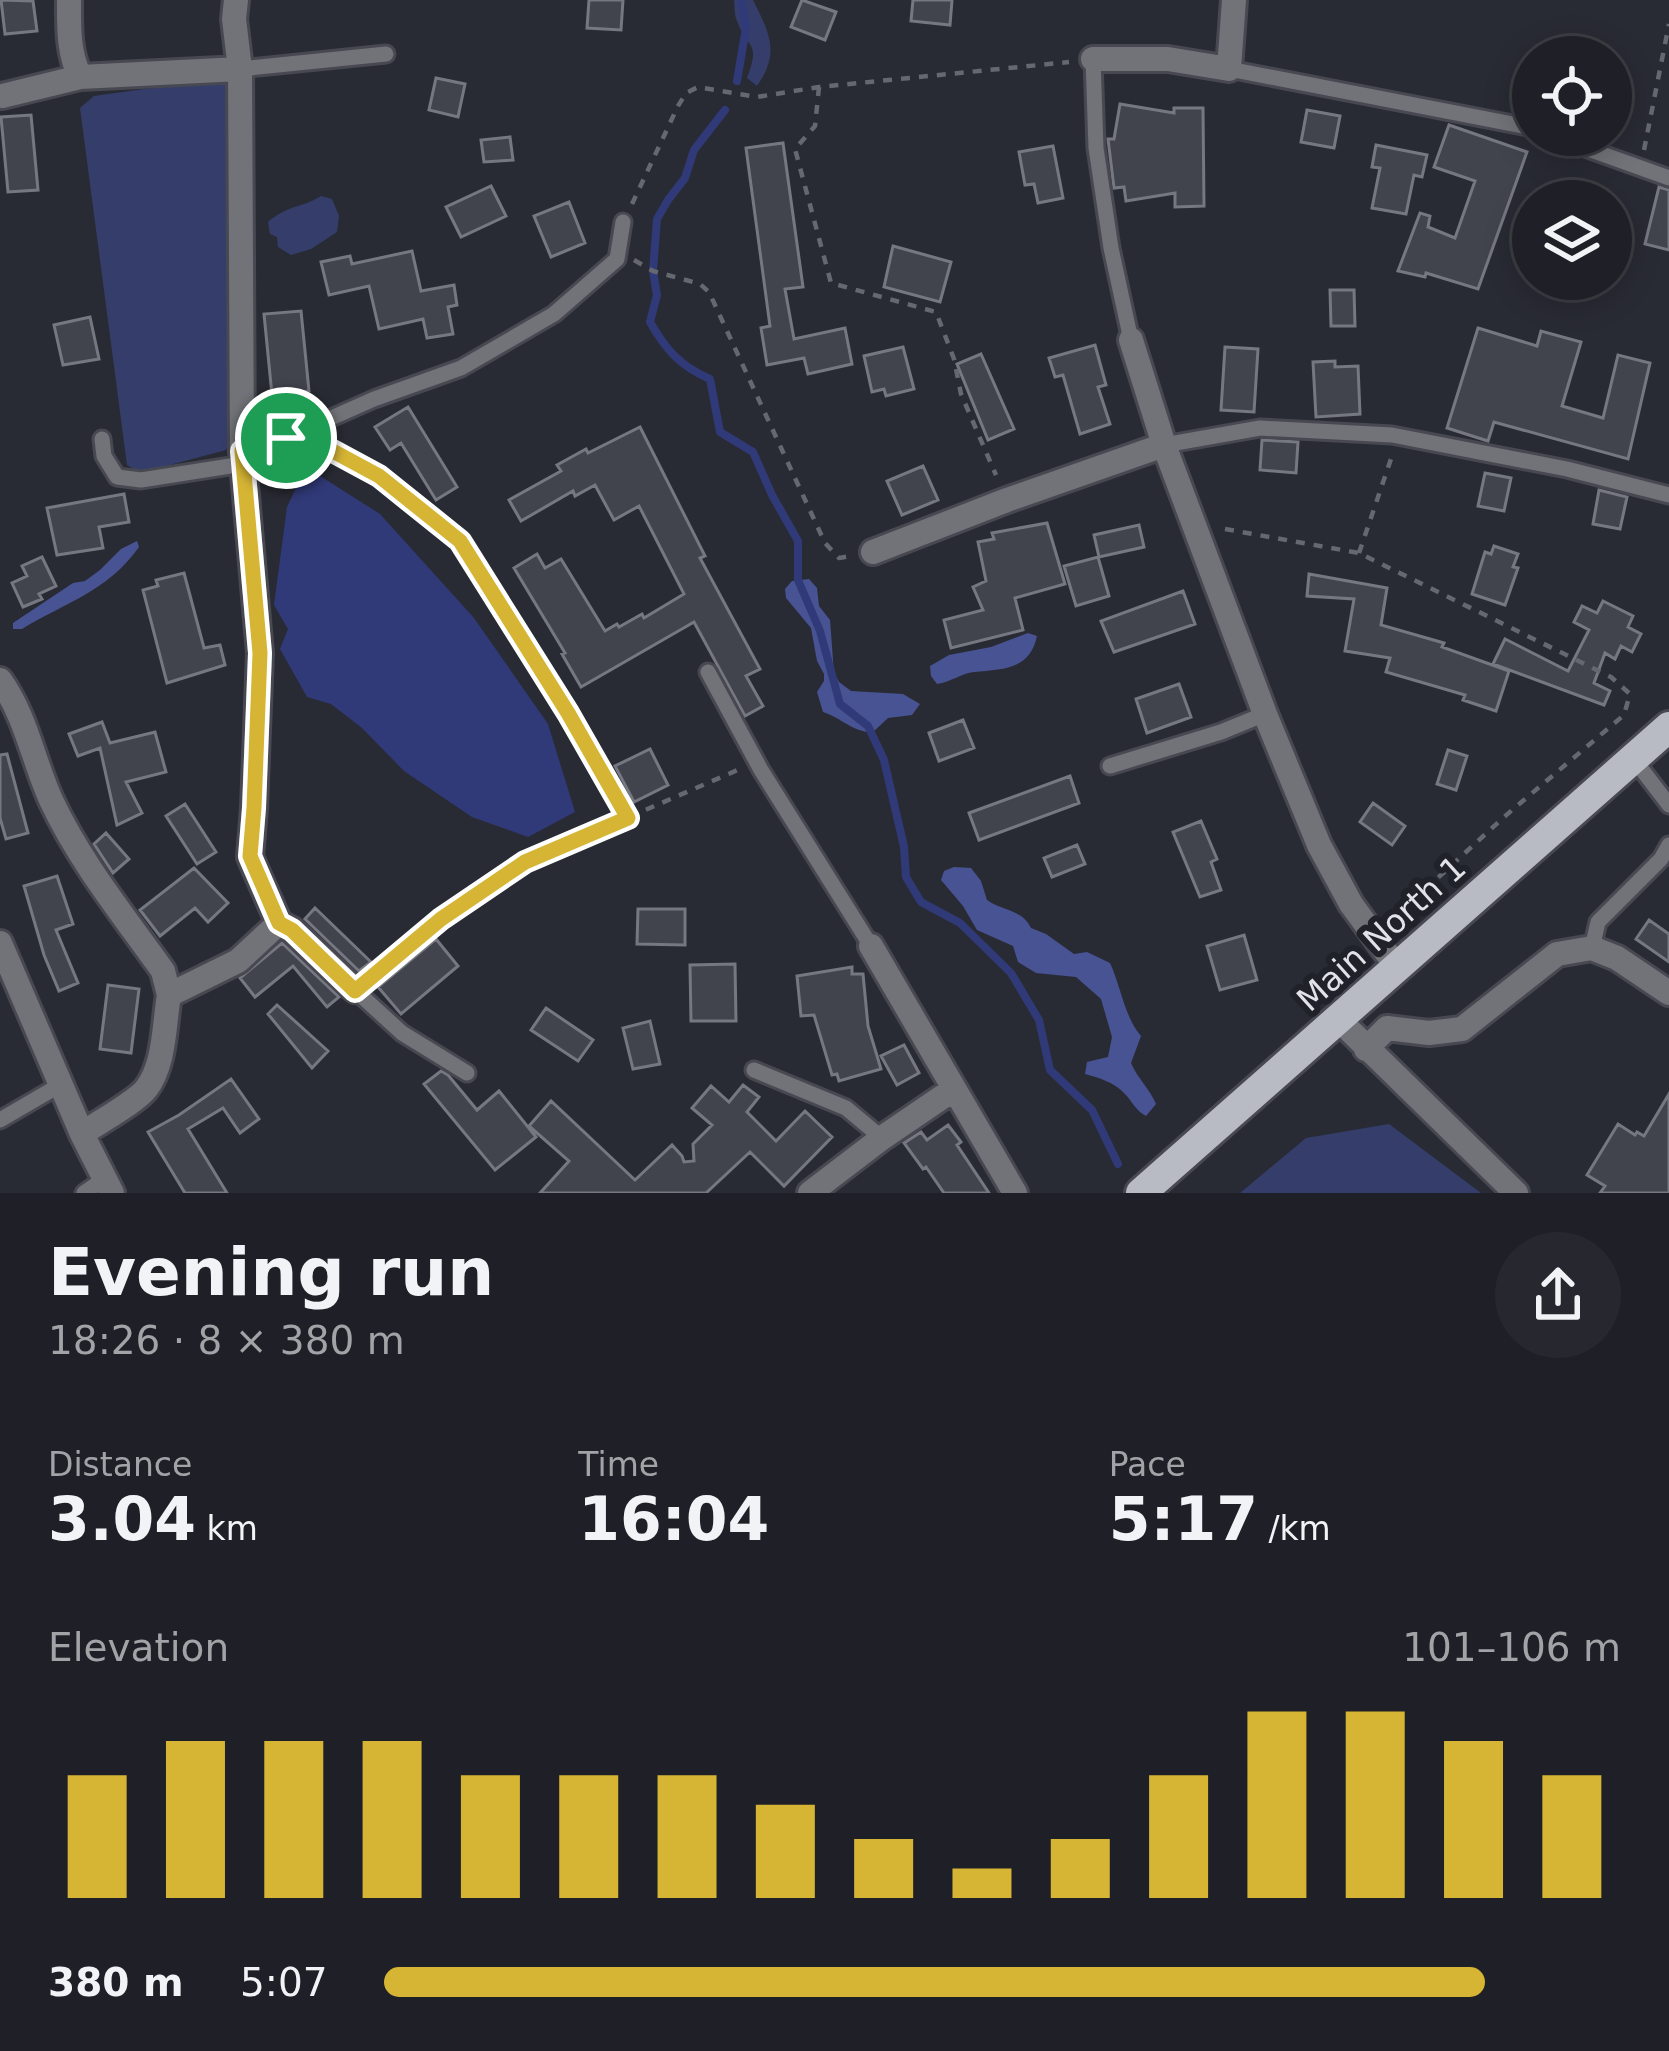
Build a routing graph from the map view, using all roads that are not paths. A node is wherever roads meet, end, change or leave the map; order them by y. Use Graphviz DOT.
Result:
graph roads {
  1 [pos="69,0"];
  2 [pos="236,0"];
  3 [pos="1234,0"];
  4 [pos="386,54"];
  5 [pos="1093,59"];
  6 [pos="1229,69"];
  7 [pos="240,70"];
  8 [pos="80,77"];
  9 [pos="2,96"];
  10 [pos="1512,124"];
  11 [pos="1609,156"];
  12 [pos="1669,178"];
  13 [pos="623,222"];
  14 [pos="1132,340"];
  15 [pos="102,439"];
  16 [pos="1164,445"];
  17 [pos="242,457"];
  18 [pos="1669,495"];
  19 [pos="873,552"];
  20 [pos="709,672"];
  21 [pos="0,680"];
  22 [pos="1265,713"];
  23 [pos="1669,727"];
  24 [pos="1633,758"];
  25 [pos="1110,766"];
  26 [pos="1669,805"];
  27 [pos="1669,845"];
  28 [pos="441,919"];
  29 [pos="279,923"];
  30 [pos="0,944"];
  31 [pos="871,946"];
  32 [pos="1592,948"];
  33 [pos="1397,967"];
  34 [pos="7,987"];
  35 [pos="355,991"];
  36 [pos="1669,993"];
  37 [pos="169,994"];
  38 [pos="1339,1020"];
  39 [pos="1366,1049"];
  40 [pos="754,1070"];
  41 [pos="467,1073"];
  42 [pos="60,1085"];
  43 [pos="954,1089"];
  44 [pos="0,1120"];
  45 [pos="82,1134"];
  46 [pos="882,1138"];
  47 [pos="100,1188"];
  48 [pos="810,1193"];
  49 [pos="1015,1193"];
  50 [pos="1141,1193"];
  51 [pos="1516,1193"];
  1 -- 8 [label="street"];
  2 -- 7 [label="street"];
  3 -- 6 [label="street"];
  4 -- 7 [label="lane"];
  5 -- 6 [label="street"];
  5 -- 14 [label="lane"];
  6 -- 10 [label="lane"];
  7 -- 8 [label="street"];
  7 -- 17 [label="street"];
  8 -- 9 [label="street"];
  11 -- 12 [label="lane"];
  13 -- 17 [label="lane"];
  14 -- 16 [label="street"];
  15 -- 17 [label="lane"];
  16 -- 18 [label="lane"];
  16 -- 19 [label="street"];
  16 -- 22 [label="street"];
  17 -- 29 [label="street"];
  20 -- 31 [label="lane"];
  21 -- 37 [label="street"];
  22 -- 25 [label="lane"];
  22 -- 33 [label="street"];
  23 -- 24 [label="main road, Main North 1"];
  24 -- 26 [label="lane"];
  24 -- 33 [label="main road, Main North 1"];
  27 -- 32 [label="lane"];
  28 -- 35 [label="lane"];
  29 -- 35 [label="street"];
  29 -- 37 [label="street"];
  30 -- 34 [label="street"];
  31 -- 43 [label="street"];
  32 -- 36 [label="street"];
  32 -- 39 [label="street"];
  33 -- 38 [label="main road, Main North 1"];
  34 -- 42 [label="street"];
  35 -- 41 [label="lane"];
  37 -- 45 [label="street"];
  38 -- 39 [label="street"];
  38 -- 50 [label="main road, Main North 1"];
  39 -- 51 [label="street"];
  40 -- 46 [label="lane"];
  42 -- 44 [label="lane"];
  42 -- 45 [label="street"];
  43 -- 46 [label="street"];
  43 -- 49 [label="street"];
  45 -- 47 [label="street"];
  46 -- 48 [label="street"];
}
